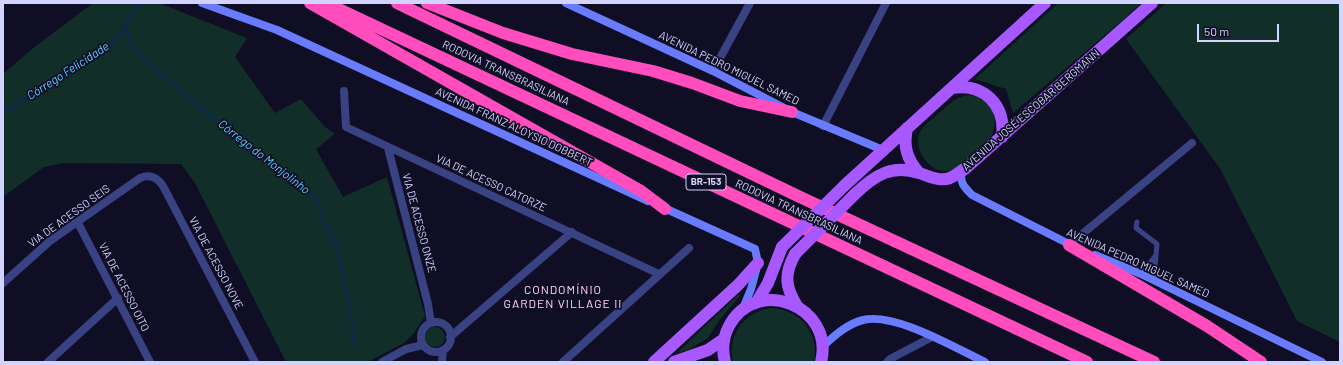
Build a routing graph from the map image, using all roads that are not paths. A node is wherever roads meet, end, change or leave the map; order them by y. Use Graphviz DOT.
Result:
graph roads {
  1 [pos="202,3"];
  2 [pos="310,3"];
  3 [pos="326,3"];
  4 [pos="397,3"];
  5 [pos="427,3"];
  6 [pos="566,3"];
  7 [pos="750,3"];
  8 [pos="886,3"];
  9 [pos="1045,3"];
  10 [pos="1152,3"];
  11 [pos="713,71"];
  12 [pos="952,88"];
  13 [pos="344,91"];
  14 [pos="792,112"];
  15 [pos="823,126"];
  16 [pos="907,128"];
  17 [pos="1002,137"];
  18 [pos="1192,143"];
  19 [pos="388,148"];
  20 [pos="883,150"];
  21 [pos="962,171"];
  22 [pos="919,173"];
  23 [pos="153,177"];
  24 [pos="665,209"];
  25 [pos="1137,222"];
  26 [pos="78,223"];
  27 [pos="572,232"];
  28 [pos="1069,244"];
  29 [pos="690,248"];
  30 [pos="1157,255"];
  31 [pos="758,263"];
  32 [pos="659,274"];
  33 [pos="1141,274"];
  34 [pos="1154,280"];
  35 [pos="3,283"];
  36 [pos="118,298"];
  37 [pos="756,303"];
  38 [pos="797,306"];
  39 [pos="742,311"];
  40 [pos="435,323"];
  41 [pos="449,333"];
  42 [pos="421,336"];
  43 [pos="932,337"];
  44 [pos="724,339"];
  45 [pos="423,345"];
  46 [pos="822,347"];
  47 [pos="406,349"];
  48 [pos="439,351"];
  49 [pos="48,362"];
  50 [pos="150,362"];
  51 [pos="255,362"];
  52 [pos="382,362"];
  53 [pos="441,362"];
  54 [pos="563,362"];
  55 [pos="654,362"];
  56 [pos="674,362"];
  57 [pos="725,362"];
  58 [pos="821,362"];
  59 [pos="887,362"];
  60 [pos="985,362"];
  61 [pos="1087,362"];
  62 [pos="1154,362"];
  63 [pos="1261,362"];
  64 [pos="1322,362"];
  1 -- 24 [label="main road, AVENIDA FRANZ ALOYSIO DOBBERT"];
  2 -- 24 [label="highway"];
  3 -- 61 [label="highway, RODOVIA TRANSBRASILIANA / BR-153"];
  4 -- 62 [label="highway, RODOVIA TRANSBRASILIANA / BR-153"];
  5 -- 14 [label="highway"];
  6 -- 11 [label="main road, AVENIDA PEDRO MIGUEL SAMED"];
  7 -- 11 [label="street"];
  8 -- 15 [label="street"];
  9 -- 12 [label="main road"];
  10 -- 17 [label="main road, AVENIDA JOSÉ ESCOBAR BERGMANN"];
  11 -- 14 [label="main road, AVENIDA PEDRO MIGUEL SAMED"];
  12 -- 16 [label="main road"];
  12 -- 17 [label="main road"];
  13 -- 19 [label="street, VIA DE ACESSO CATORZE"];
  14 -- 15 [label="main road, AVENIDA PEDRO MIGUEL SAMED"];
  15 -- 20 [label="main road, AVENIDA PEDRO MIGUEL SAMED"];
  16 -- 20 [label="main road"];
  16 -- 22 [label="main road"];
  17 -- 21 [label="main road, AVENIDA JOSÉ ESCOBAR BERGMANN"];
  18 -- 28 [label="street"];
  19 -- 27 [label="street, VIA DE ACESSO CATORZE"];
  19 -- 40 [label="street, VIA DE ACESSO ONZE"];
  20 -- 37 [label="main road, bridge"];
  21 -- 22 [label="main road, AVENIDA JOSÉ ESCOBAR BERGMANN"];
  21 -- 28 [label="main road, AVENIDA PEDRO MIGUEL SAMED"];
  22 -- 38 [label="main road, AVENIDA JOSÉ ESCOBAR BERGMANN, bridge"];
  23 -- 26 [label="street, VIA DE ACESSO SEIS"];
  23 -- 51 [label="street, VIA DE ACESSO NOVE"];
  24 -- 31 [label="main road, AVENIDA FRANZ ALOYSIO DOBBERT"];
  25 -- 30 [label="lane"];
  26 -- 35 [label="street, VIA DE ACESSO SEIS"];
  26 -- 36 [label="street, VIA DE ACESSO OITO"];
  27 -- 32 [label="street, VIA DE ACESSO CATORZE"];
  27 -- 41 [label="street"];
  28 -- 33 [label="main road, AVENIDA PEDRO MIGUEL SAMED"];
  28 -- 63 [label="highway"];
  29 -- 32 [label="street"];
  30 -- 33 [label="lane"];
  30 -- 34 [label="lane"];
  31 -- 39 [label="main road"];
  31 -- 55 [label="main road"];
  32 -- 54 [label="street"];
  33 -- 34 [label="main road, AVENIDA PEDRO MIGUEL SAMED"];
  34 -- 64 [label="main road, AVENIDA PEDRO MIGUEL SAMED"];
  36 -- 49 [label="street"];
  36 -- 50 [label="street, VIA DE ACESSO OITO"];
  37 -- 38 [label="main road"];
  37 -- 39 [label="main road"];
  38 -- 46 [label="main road"];
  39 -- 44 [label="main road"];
  40 -- 41 [label="street"];
  40 -- 42 [label="street"];
  41 -- 48 [label="street"];
  42 -- 45 [label="street"];
  42 -- 47 [label="street"];
  43 -- 46 [label="main road"];
  43 -- 59 [label="street"];
  43 -- 60 [label="main road"];
  44 -- 56 [label="main road"];
  44 -- 57 [label="main road"];
  45 -- 47 [label="street"];
  45 -- 48 [label="street"];
  46 -- 58 [label="main road"];
  47 -- 52 [label="street"];
  48 -- 53 [label="street"];
}
